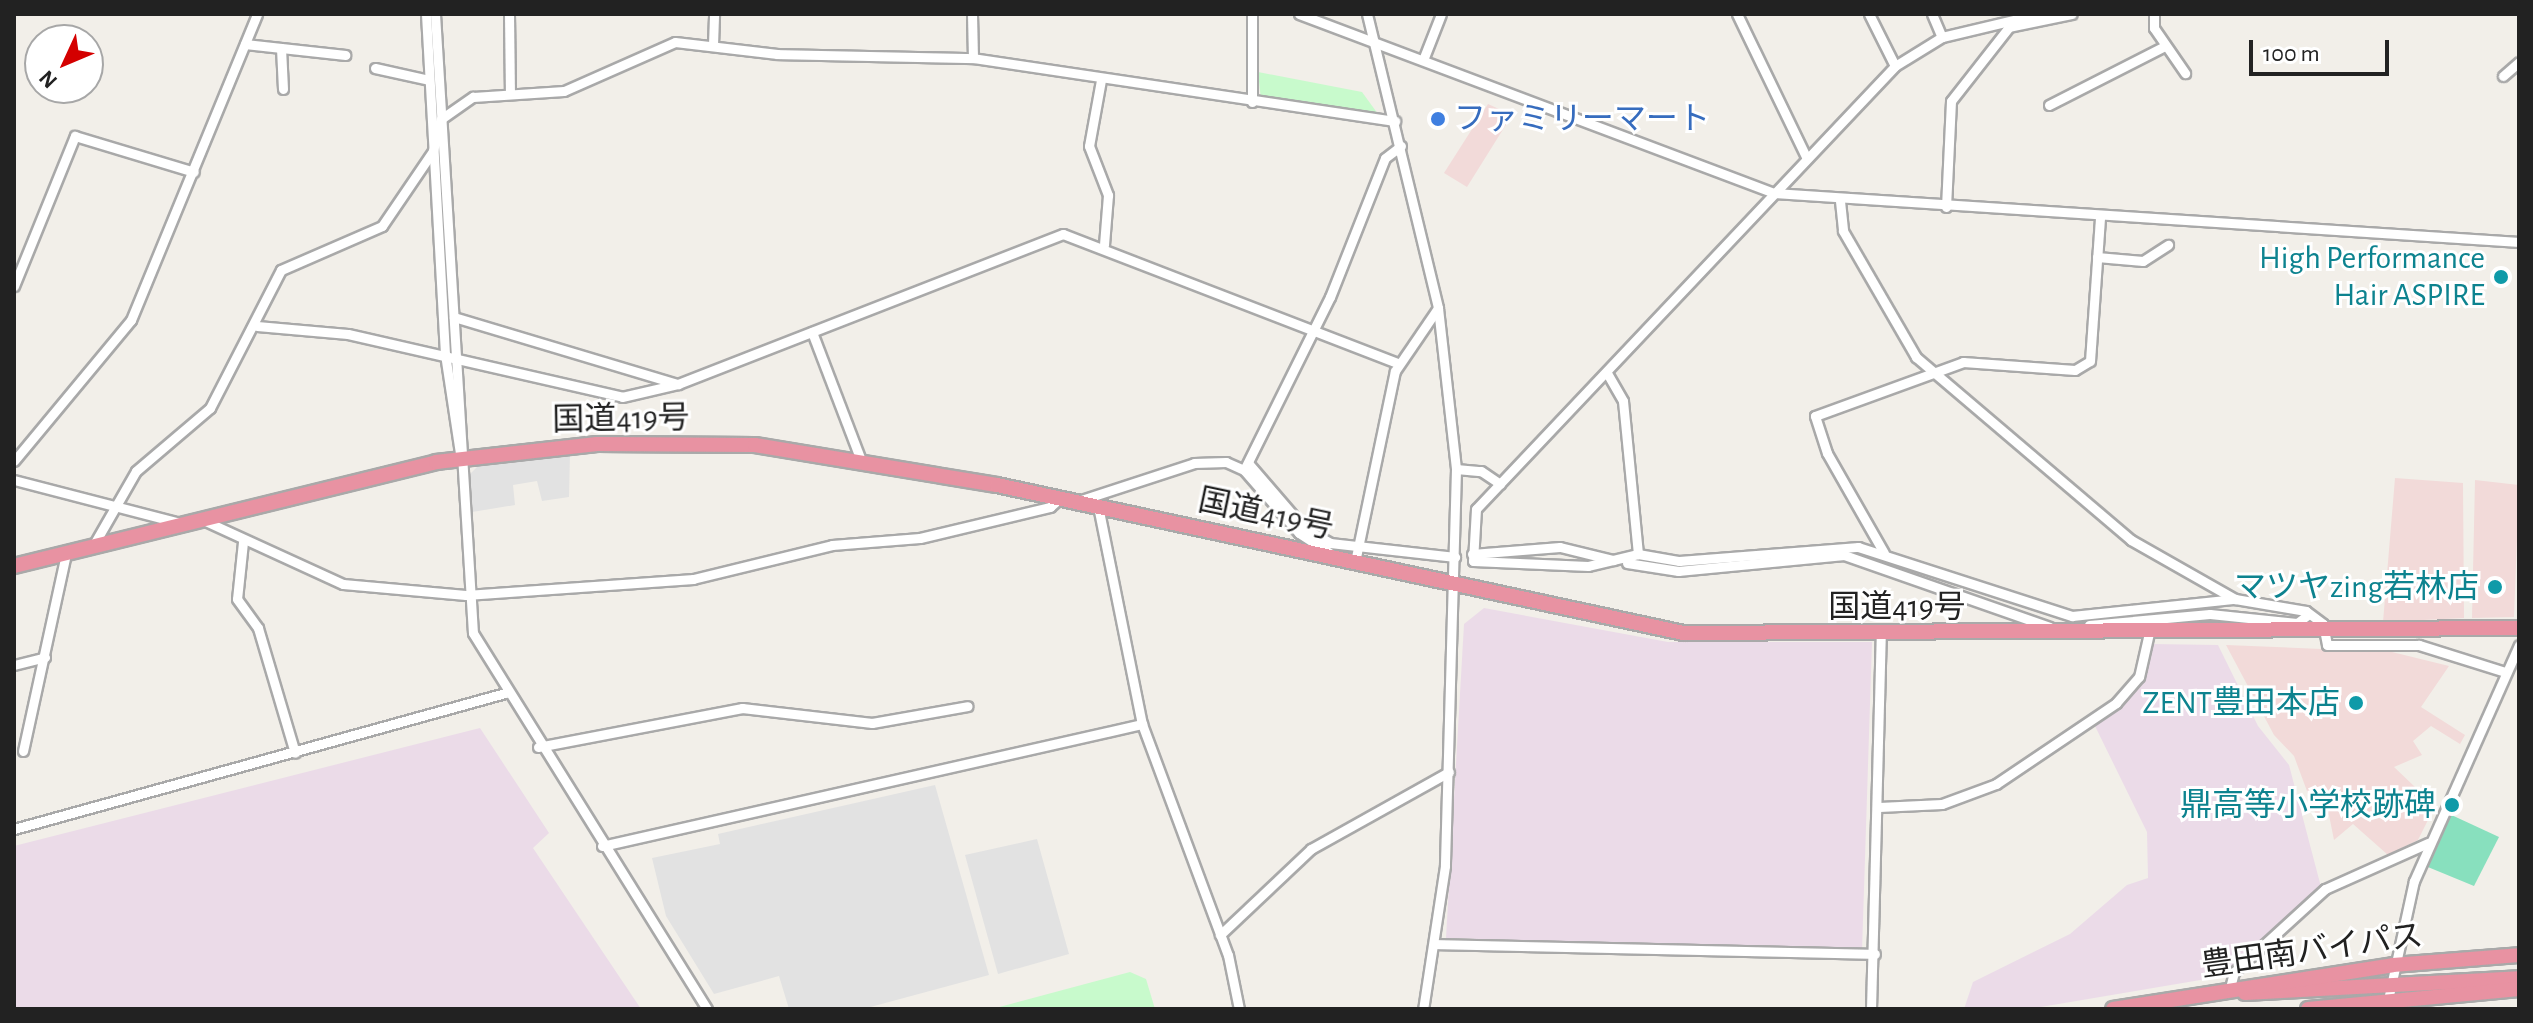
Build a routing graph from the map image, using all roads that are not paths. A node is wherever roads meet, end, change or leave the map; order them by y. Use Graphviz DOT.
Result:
graph roads {
  1 [pos="257,14"];
  2 [pos="426,14"];
  3 [pos="435,14"];
  4 [pos="509,14"];
  5 [pos="714,14"];
  6 [pos="972,14"];
  7 [pos="1252,14"];
  8 [pos="1299,14"];
  9 [pos="1367,14"];
  10 [pos="1441,14"];
  11 [pos="1737,14"];
  12 [pos="1869,14"];
  13 [pos="1932,14"];
  14 [pos="2039,14"];
  15 [pos="2072,14"];
  16 [pos="2154,14"];
  17 [pos="1942,37"];
  18 [pos="1375,41"];
  19 [pos="245,44"];
  20 [pos="713,45"];
  21 [pos="2165,46"];
  22 [pos="281,48"];
  23 [pos="345,55"];
  24 [pos="973,58"];
  25 [pos="1423,60"];
  26 [pos="2519,62"];
  27 [pos="1895,66"];
  28 [pos="375,68"];
  29 [pos="2185,73"];
  30 [pos="2503,76"];
  31 [pos="429,80"];
  32 [pos="1101,80"];
  33 [pos="283,89"];
  34 [pos="510,94"];
  35 [pos="1252,102"];
  36 [pos="2049,105"];
  37 [pos="441,119"];
  38 [pos="1395,121"];
  39 [pos="1401,146"];
  40 [pos="433,151"];
  41 [pos="1806,157"];
  42 [pos="194,172"];
  43 [pos="1774,193"];
  44 [pos="1840,201"];
  45 [pos="1946,207"];
  46 [pos="2100,218"];
  47 [pos="2519,242"];
  48 [pos="1104,245"];
  49 [pos="2168,245"];
  50 [pos="2097,257"];
  51 [pos="16,278"];
  52 [pos="1438,308"];
  53 [pos="454,317"];
  54 [pos="257,326"];
  55 [pos="812,332"];
  56 [pos="1312,335"];
  57 [pos="445,354"];
  58 [pos="458,363"];
  59 [pos="1398,363"];
  60 [pos="1607,373"];
  61 [pos="1931,373"];
  62 [pos="678,384"];
  63 [pos="860,458"];
  64 [pos="461,460"];
  65 [pos="14,461"];
  66 [pos="1246,466"];
  67 [pos="1456,469"];
  68 [pos="14,480"];
  69 [pos="1500,484"];
  70 [pos="1068,500"];
  71 [pos="116,504"];
  72 [pos="1098,506"];
  73 [pos="199,517"];
  74 [pos="180,523"];
  75 [pos="243,542"];
  76 [pos="93,546"];
  77 [pos="1884,553"];
  78 [pos="66,554"];
  79 [pos="1472,554"];
  80 [pos="1638,554"];
  81 [pos="1356,556"];
  82 [pos="1335,557"];
  83 [pos="1455,557"];
  84 [pos="1628,563"];
  85 [pos="14,566"];
  86 [pos="1457,584"];
  87 [pos="466,595"];
  88 [pos="2235,599"];
  89 [pos="2309,614"];
  90 [pos="2519,628"];
  91 [pos="2323,631"];
  92 [pos="2402,631"];
  93 [pos="2149,633"];
  94 [pos="1881,635"];
  95 [pos="2519,645"];
  96 [pos="2398,648"];
  97 [pos="45,657"];
  98 [pos="14,665"];
  99 [pos="2511,667"];
  100 [pos="505,693"];
  101 [pos="968,706"];
  102 [pos="1142,724"];
  103 [pos="538,747"];
  104 [pos="23,751"];
  105 [pos="295,753"];
  106 [pos="1449,772"];
  107 [pos="1879,807"];
  108 [pos="14,829"];
  109 [pos="2428,843"];
  110 [pos="602,846"];
  111 [pos="1220,935"];
  112 [pos="1436,944"];
  113 [pos="1875,954"];
  114 [pos="2519,955"];
  115 [pos="2457,960"];
  116 [pos="2519,962"];
  117 [pos="2393,965"];
  118 [pos="2519,978"];
  119 [pos="2230,988"];
  120 [pos="2519,989"];
  121 [pos="2212,992"];
  122 [pos="2386,997"];
  123 [pos="707,1009"];
  124 [pos="1239,1009"];
  125 [pos="1423,1009"];
  126 [pos="1871,1009"];
  127 [pos="2113,1009"];
  128 [pos="2308,1009"];
  1 -- 19 [label="street"];
  2 -- 31 [label="street"];
  3 -- 37 [label="street"];
  4 -- 34 [label="street"];
  5 -- 20 [label="street"];
  6 -- 24 [label="street"];
  7 -- 35 [label="street"];
  8 -- 18 [label="street"];
  9 -- 18 [label="street"];
  10 -- 25 [label="street"];
  11 -- 41 [label="street"];
  12 -- 27 [label="street"];
  13 -- 17 [label="street"];
  14 -- 17 [label="street"];
  15 -- 45 [label="street"];
  16 -- 21 [label="street"];
  17 -- 27 [label="street"];
  18 -- 25 [label="street"];
  18 -- 38 [label="street"];
  19 -- 22 [label="street"];
  19 -- 42 [label="street"];
  20 -- 24 [label="street"];
  20 -- 34 [label="street"];
  21 -- 29 [label="street"];
  21 -- 36 [label="street"];
  22 -- 23 [label="street"];
  22 -- 33 [label="street"];
  24 -- 32 [label="street"];
  25 -- 43 [label="street"];
  26 -- 30 [label="street"];
  27 -- 41 [label="street"];
  28 -- 31 [label="street"];
  31 -- 40 [label="street"];
  32 -- 35 [label="street"];
  32 -- 48 [label="street"];
  34 -- 37 [label="street"];
  35 -- 38 [label="street"];
  37 -- 40 [label="street"];
  37 -- 53 [label="street"];
  38 -- 39 [label="street"];
  39 -- 52 [label="street"];
  39 -- 56 [label="street"];
  40 -- 54 [label="street"];
  40 -- 57 [label="street"];
  41 -- 43 [label="street"];
  42 -- 51 [label="street"];
  42 -- 65 [label="street"];
  43 -- 44 [label="street"];
  43 -- 60 [label="street"];
  44 -- 45 [label="street"];
  44 -- 61 [label="street"];
  45 -- 46 [label="street"];
  46 -- 47 [label="street"];
  46 -- 50 [label="street"];
  48 -- 55 [label="street"];
  48 -- 56 [label="street"];
  49 -- 50 [label="street"];
  50 -- 61 [label="street"];
  52 -- 59 [label="street"];
  52 -- 67 [label="street"];
  53 -- 58 [label="street"];
  53 -- 62 [label="street"];
  54 -- 57 [label="street"];
  54 -- 71 [label="street"];
  55 -- 62 [label="street"];
  55 -- 63 [label="street"];
  56 -- 59 [label="street"];
  56 -- 66 [label="street"];
  57 -- 58 [label="street"];
  57 -- 64 [label="street"];
  58 -- 62 [label="street"];
  58 -- 64 [label="street"];
  59 -- 81 [label="street"];
  60 -- 69 [label="street"];
  60 -- 80 [label="street"];
  61 -- 77 [label="street"];
  61 -- 88 [label="street"];
  63 -- 64 [label="highway, 国道419号"];
  63 -- 70 [label="highway, 国道419号"];
  64 -- 73 [label="highway, 国道419号"];
  64 -- 87 [label="street"];
  66 -- 70 [label="street"];
  66 -- 81 [label="street"];
  66 -- 82 [label="street"];
  67 -- 69 [label="street"];
  67 -- 83 [label="street"];
  68 -- 71 [label="street"];
  69 -- 79 [label="street"];
  70 -- 72 [label="highway, 国道419号"];
  70 -- 87 [label="street"];
  71 -- 74 [label="street"];
  71 -- 76 [label="street"];
  72 -- 82 [label="highway, 国道419号"];
  72 -- 102 [label="street"];
  73 -- 74 [label="highway, 国道419号"];
  73 -- 75 [label="street"];
  74 -- 76 [label="highway, 国道419号"];
  75 -- 87 [label="street"];
  75 -- 105 [label="street"];
  76 -- 78 [label="highway, 国道419号"];
  77 -- 80 [label="street"];
  77 -- 88 [label="street"];
  78 -- 85 [label="highway, 国道419号"];
  78 -- 97 [label="street"];
  79 -- 84 [label="street"];
  79 -- 84 [label="street"];
  80 -- 84 [label="street"];
  81 -- 82 [label="highway, 国道419号"];
  81 -- 83 [label="street"];
  81 -- 86 [label="highway, 国道419号"];
  83 -- 86 [label="street"];
  84 -- 89 [label="street"];
  86 -- 94 [label="highway, 国道419号"];
  86 -- 106 [label="street"];
  87 -- 100 [label="street"];
  88 -- 89 [label="street"];
  89 -- 91 [label="street"];
  90 -- 92 [label="highway, 国道419号"];
  91 -- 92 [label="highway, 国道419号"];
  91 -- 93 [label="highway, 国道419号"];
  91 -- 96 [label="street"];
  92 -- 96 [label="street"];
  93 -- 94 [label="highway, 国道419号"];
  93 -- 107 [label="street"];
  94 -- 107 [label="street"];
  95 -- 99 [label="street"];
  96 -- 99 [label="street"];
  97 -- 98 [label="street"];
  97 -- 104 [label="street"];
  99 -- 109 [label="street"];
  100 -- 103 [label="street"];
  100 -- 105 [label="street"];
  101 -- 103 [label="street"];
  102 -- 110 [label="street"];
  102 -- 111 [label="street"];
  103 -- 110 [label="street"];
  105 -- 108 [label="street"];
  106 -- 111 [label="street"];
  106 -- 112 [label="street"];
  107 -- 113 [label="street"];
  109 -- 117 [label="street"];
  109 -- 119 [label="street"];
  110 -- 123 [label="street"];
  111 -- 124 [label="street"];
  112 -- 113 [label="street"];
  112 -- 125 [label="street"];
  113 -- 126 [label="street"];
  114 -- 115 [label="highway, 豊田南バイパス"];
  115 -- 116 [label="highway"];
  115 -- 117 [label="highway, 豊田南バイパス"];
  117 -- 119 [label="highway, 豊田南バイパス"];
  117 -- 122 [label="street"];
  118 -- 122 [label="highway"];
  119 -- 121 [label="highway, 豊田南バイパス"];
  120 -- 122 [label="highway, 豊田南バイパス"];
  121 -- 122 [label="highway"];
  121 -- 127 [label="highway, 豊田南バイパス"];
  122 -- 128 [label="highway, 豊田南バイパス"];
}
